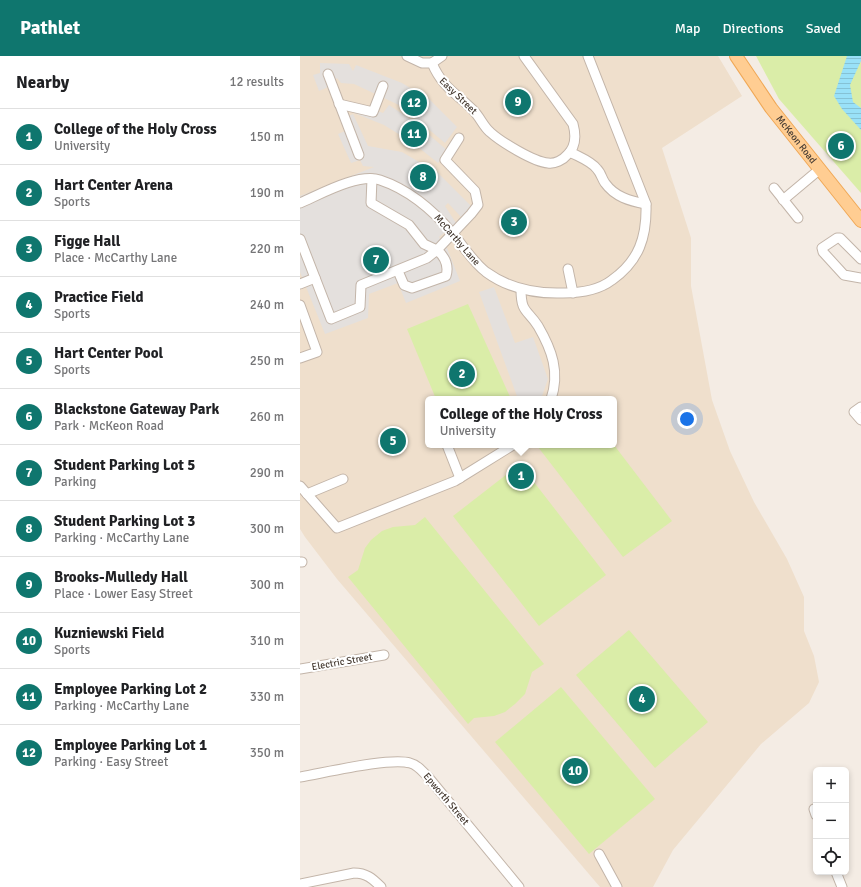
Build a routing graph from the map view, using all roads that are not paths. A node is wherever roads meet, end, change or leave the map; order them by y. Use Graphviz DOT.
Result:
graph roads {
  1 [pos="407,56"];
  2 [pos="442,56"];
  3 [pos="524,56"];
  4 [pos="588,56"];
  5 [pos="736,56"];
  6 [pos="432,63"];
  7 [pos="328,74"];
  8 [pos="383,86"];
  9 [pos="339,104"];
  10 [pos="459,138"];
  11 [pos="570,152"];
  12 [pos="359,155"];
  13 [pos="820,169"];
  14 [pos="372,179"];
  15 [pos="774,188"];
  16 [pos="783,200"];
  17 [pos="300,203"];
  18 [pos="646,204"];
  19 [pos="798,218"];
  20 [pos="861,221"];
  21 [pos="452,233"];
  22 [pos="300,239"];
  23 [pos="437,250"];
  24 [pos="861,259"];
  25 [pos="568,269"];
  26 [pos="398,271"];
  27 [pos="315,278"];
  28 [pos="861,278"];
  29 [pos="300,284"];
  30 [pos="521,289"];
  31 [pos="573,293"];
  32 [pos="300,305"];
  33 [pos="300,358"];
  34 [pos="552,396"];
  35 [pos="858,410"];
  36 [pos="861,420"];
  37 [pos="448,448"];
  38 [pos="508,448"];
  39 [pos="460,478"];
  40 [pos="343,479"];
  41 [pos="300,486"];
  42 [pos="307,494"];
  43 [pos="384,655"];
  44 [pos="300,669"];
  45 [pos="300,776"];
  46 [pos="599,854"];
  47 [pos="837,875"];
  48 [pos="300,884"];
  49 [pos="381,887"];
  50 [pos="519,887"];
  51 [pos="616,887"];
  52 [pos="842,887"];
  1 -- 6 [label="street"];
  2 -- 6 [label="street"];
  3 -- 11 [label="street"];
  4 -- 18 [label="street, McCarthy Lane"];
  5 -- 13 [label="main road, McKeon Road"];
  6 -- 11 [label="street, Easy Street"];
  7 -- 9 [label="street"];
  8 -- 9 [label="street"];
  9 -- 12 [label="street"];
  10 -- 21 [label="street"];
  11 -- 18 [label="street"];
  13 -- 16 [label="street"];
  13 -- 20 [label="main road, McKeon Road"];
  14 -- 17 [label="street, McCarthy Lane"];
  14 -- 21 [label="street, McCarthy Lane"];
  14 -- 23 [label="street"];
  15 -- 16 [label="street"];
  16 -- 19 [label="street"];
  18 -- 31 [label="street, McCarthy Lane"];
  21 -- 23 [label="street"];
  21 -- 30 [label="street, McCarthy Lane"];
  22 -- 27 [label="street"];
  23 -- 26 [label="street"];
  23 -- 26 [label="street"];
  24 -- 28 [label="street"];
  25 -- 31 [label="street"];
  26 -- 27 [label="street"];
  27 -- 29 [label="street"];
  30 -- 31 [label="street, McCarthy Lane"];
  30 -- 34 [label="street"];
  32 -- 33 [label="street"];
  35 -- 36 [label="street"];
  37 -- 39 [label="street"];
  38 -- 39 [label="street"];
  39 -- 42 [label="street"];
  40 -- 42 [label="street"];
  41 -- 42 [label="street"];
  43 -- 44 [label="street, Electric Street"];
  45 -- 50 [label="street, Epworth Street"];
  46 -- 51 [label="street"];
  47 -- 52 [label="street"];
  48 -- 49 [label="street"];
}
